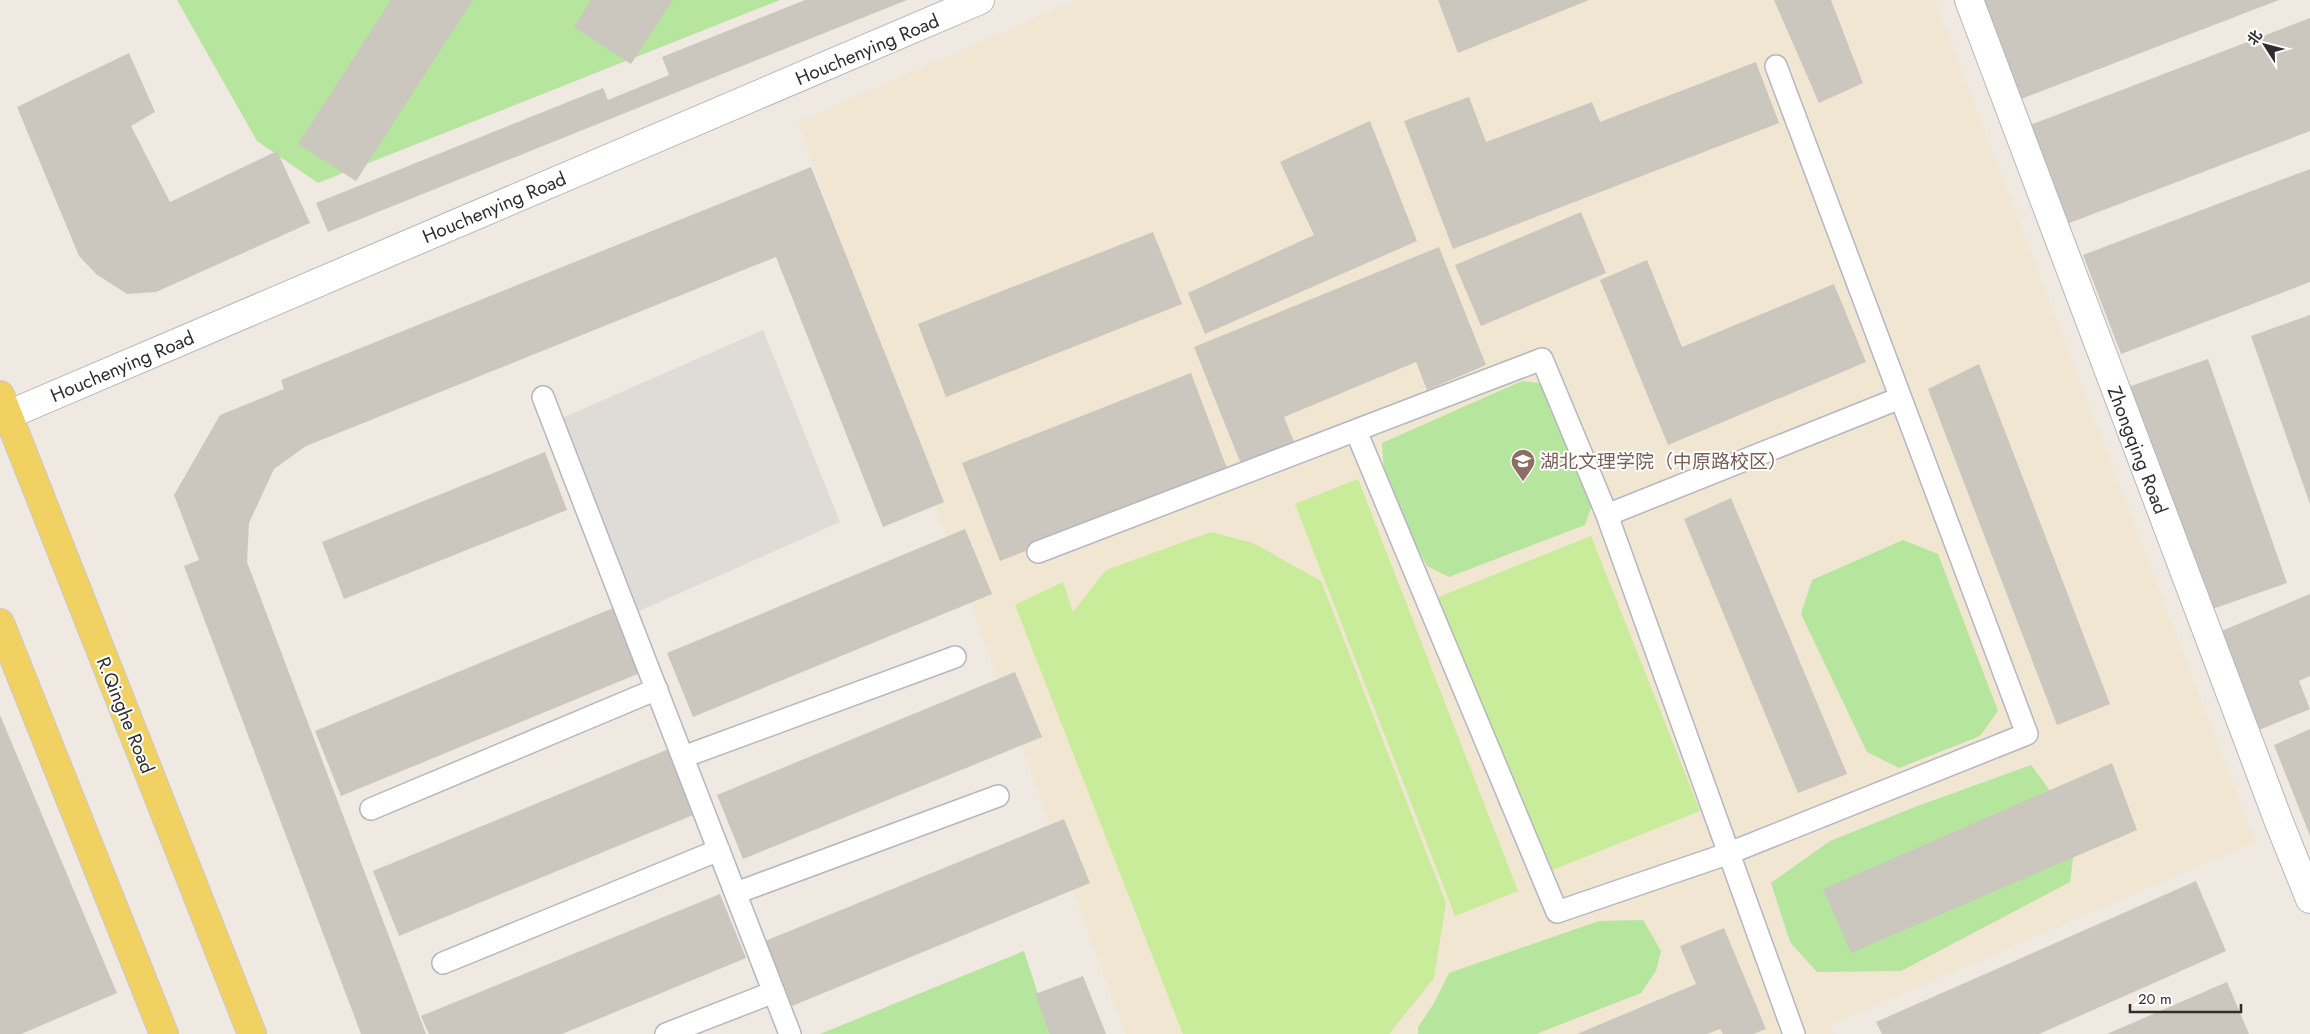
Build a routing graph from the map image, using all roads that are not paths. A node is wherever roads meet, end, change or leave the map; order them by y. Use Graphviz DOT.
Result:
graph roads {
  1 [pos="980,0"];
  2 [pos="1969,0"];
  3 [pos="1776,66"];
  4 [pos="543,397"];
  5 [pos="1900,398"];
  6 [pos="4,405"];
  7 [pos="1356,431"];
  8 [pos="1607,515"];
  9 [pos="1038,552"];
  10 [pos="0,622"];
  11 [pos="955,657"];
  12 [pos="656,689"];
  13 [pos="683,757"];
  14 [pos="998,796"];
  15 [pos="371,809"];
  16 [pos="719,850"];
  17 [pos="1727,854"];
  18 [pos="736,894"];
  19 [pos="2310,899"];
  20 [pos="443,963"];
  21 [pos="774,992"];
  22 [pos="1792,1033"];
  23 [pos="164,1034"];
  24 [pos="252,1034"];
  25 [pos="666,1034"];
  26 [pos="790,1034"];
  1 -- 6 [label="street, Houchenying Road"];
  2 -- 19 [label="street, Zhongqing Road"];
  3 -- 5 [label="lane"];
  4 -- 12 [label="lane"];
  5 -- 8 [label="lane"];
  5 -- 17 [label="lane"];
  6 -- 24 [label="main road, R.Qinghe Road"];
  7 -- 8 [label="lane"];
  7 -- 9 [label="lane"];
  7 -- 17 [label="lane"];
  8 -- 17 [label="lane"];
  10 -- 23 [label="main road"];
  11 -- 13 [label="lane"];
  12 -- 13 [label="lane"];
  12 -- 15 [label="lane"];
  13 -- 16 [label="lane"];
  14 -- 18 [label="lane"];
  16 -- 18 [label="lane"];
  16 -- 20 [label="lane"];
  17 -- 22 [label="lane"];
  18 -- 21 [label="lane"];
  21 -- 25 [label="lane"];
  21 -- 26 [label="lane"];
}
